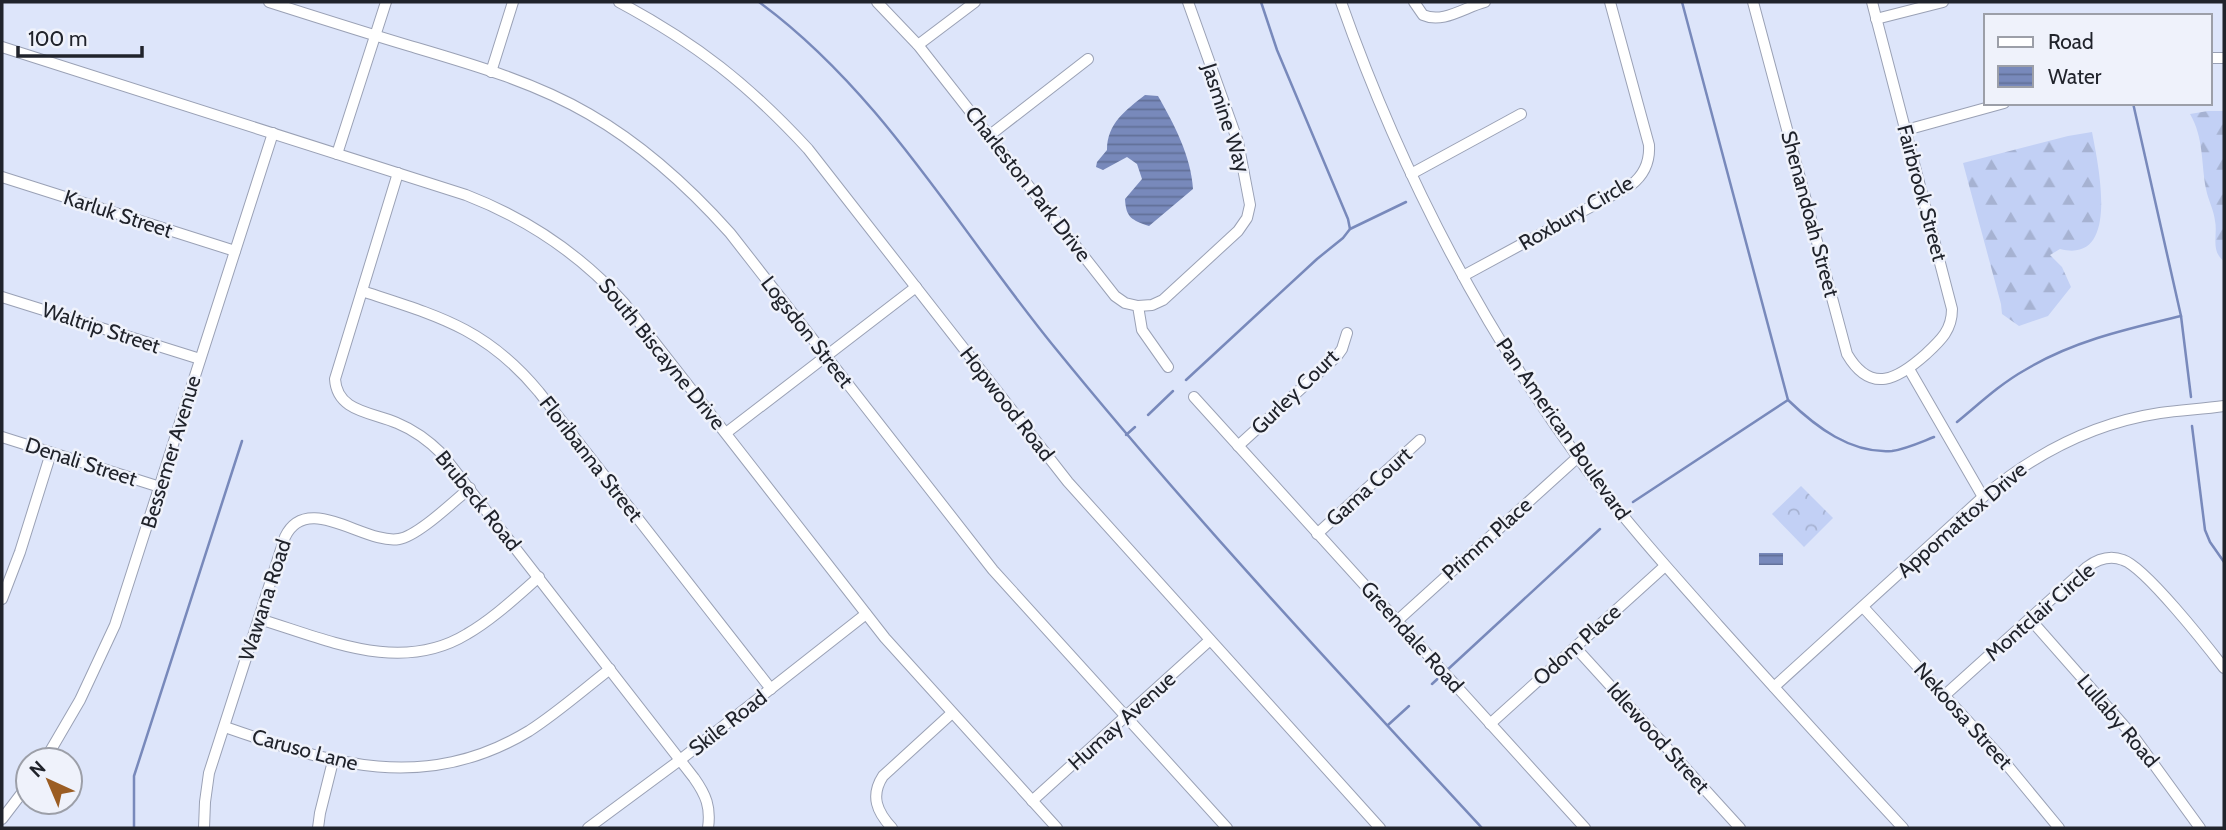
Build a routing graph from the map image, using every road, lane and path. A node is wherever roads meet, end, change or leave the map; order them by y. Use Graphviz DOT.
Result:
graph roads {
  1 [pos="269,2"];
  2 [pos="386,2"];
  3 [pos="513,2"];
  4 [pos="620,2"];
  5 [pos="877,2"];
  6 [pos="975,2"];
  7 [pos="1188,2"];
  8 [pos="1341,2"];
  9 [pos="1414,2"];
  10 [pos="1485,2"];
  11 [pos="1610,2"];
  12 [pos="1753,2"];
  13 [pos="1872,2"];
  14 [pos="1943,2"];
  15 [pos="1877,19"];
  16 [pos="375,36"];
  17 [pos="918,45"];
  18 [pos="2,47"];
  19 [pos="1088,59"];
  20 [pos="491,72"];
  21 [pos="1997,105"];
  22 [pos="1521,114"];
  23 [pos="1906,130"];
  24 [pos="273,133"];
  25 [pos="990,135"];
  26 [pos="337,154"];
  27 [pos="398,173"];
  28 [pos="1411,174"];
  29 [pos="2,177"];
  30 [pos="235,251"];
  31 [pos="1463,276"];
  32 [pos="916,287"];
  33 [pos="362,291"];
  34 [pos="2,297"];
  35 [pos="1138,306"];
  36 [pos="1347,333"];
  37 [pos="826,358"];
  38 [pos="200,359"];
  39 [pos="1168,367"];
  40 [pos="1909,369"];
  41 [pos="1194,397"];
  42 [pos="2224,406"];
  43 [pos="726,433"];
  44 [pos="2,437"];
  45 [pos="1420,440"];
  46 [pos="1238,446"];
  47 [pos="51,453"];
  48 [pos="1577,457"];
  49 [pos="160,487"];
  50 [pos="470,488"];
  51 [pos="1983,497"];
  52 [pos="1317,534"];
  53 [pos="1665,566"];
  54 [pos="539,577"];
  55 [pos="2,599"];
  56 [pos="1863,607"];
  57 [pos="866,614"];
  58 [pos="259,619"];
  59 [pos="2030,619"];
  60 [pos="1397,621"];
  61 [pos="1210,640"];
  62 [pos="1575,647"];
  63 [pos="2224,668"];
  64 [pos="610,669"];
  65 [pos="1774,687"];
  66 [pos="771,689"];
  67 [pos="1945,695"];
  68 [pos="952,713"];
  69 [pos="1126,717"];
  70 [pos="1490,724"];
  71 [pos="225,727"];
  72 [pos="53,746"];
  73 [pos="680,760"];
  74 [pos="333,761"];
  75 [pos="1032,801"];
  76 [pos="14,803"];
  77 [pos="2,819"];
  78 [pos="204,828"];
  79 [pos="318,828"];
  80 [pos="588,828"];
  81 [pos="708,828"];
  82 [pos="892,828"];
  83 [pos="1057,828"];
  84 [pos="1227,828"];
  85 [pos="1380,828"];
  86 [pos="1585,828"];
  87 [pos="1740,828"];
  88 [pos="1902,828"];
  89 [pos="2059,828"];
  90 [pos="2200,828"];
  1 -- 16 [label="street, Logsdon Street"];
  2 -- 16 [label="street"];
  3 -- 20 [label="street"];
  4 -- 32 [label="street, Hopwood Road"];
  5 -- 17 [label="street, Charleston Park Drive"];
  6 -- 17 [label="street"];
  7 -- 35 [label="street, Jasmine Way"];
  8 -- 28 [label="street, Pan American Boulevard"];
  9 -- 10 [label="street"];
  11 -- 31 [label="street, Roxbury Circle"];
  12 -- 40 [label="street, Shenandoah Street"];
  13 -- 15 [label="street, Fairbrook Street"];
  14 -- 15 [label="street"];
  15 -- 23 [label="street, Fairbrook Street"];
  16 -- 20 [label="street, Logsdon Street"];
  16 -- 26 [label="street"];
  17 -- 25 [label="street, Charleston Park Drive"];
  18 -- 24 [label="street, South Biscayne Drive"];
  19 -- 25 [label="street"];
  20 -- 37 [label="street, Logsdon Street"];
  21 -- 23 [label="street"];
  22 -- 28 [label="street"];
  23 -- 40 [label="street, Fairbrook Street"];
  24 -- 26 [label="street, South Biscayne Drive"];
  24 -- 30 [label="street, Bessemer Avenue"];
  25 -- 35 [label="street, Charleston Park Drive"];
  26 -- 27 [label="street, South Biscayne Drive"];
  27 -- 33 [label="street, Brubeck Road"];
  27 -- 43 [label="street, South Biscayne Drive"];
  28 -- 31 [label="street, Pan American Boulevard"];
  29 -- 30 [label="street, Karluk Street"];
  30 -- 38 [label="street, Bessemer Avenue"];
  31 -- 48 [label="street, Pan American Boulevard"];
  32 -- 37 [label="street"];
  32 -- 61 [label="street, Hopwood Road"];
  33 -- 50 [label="street, Brubeck Road"];
  33 -- 66 [label="street, Floribanna Street"];
  34 -- 38 [label="street, Waltrip Street"];
  35 -- 39 [label="street"];
  36 -- 46 [label="street, Gurley Court"];
  37 -- 43 [label="street"];
  37 -- 69 [label="street, Logsdon Street"];
  38 -- 49 [label="street, Bessemer Avenue"];
  40 -- 51 [label="street"];
  41 -- 46 [label="street"];
  42 -- 51 [label="street, Appomattox Drive"];
  43 -- 57 [label="street, South Biscayne Drive"];
  44 -- 47 [label="street, Denali Street"];
  45 -- 52 [label="street, Gama Court"];
  46 -- 52 [label="street, Greendale Road"];
  47 -- 49 [label="street, Denali Street"];
  47 -- 55 [label="street"];
  48 -- 53 [label="street, Pan American Boulevard"];
  48 -- 60 [label="street, Primm Place"];
  49 -- 72 [label="street, Bessemer Avenue"];
  50 -- 54 [label="street, Brubeck Road"];
  50 -- 58 [label="street, Wawana Road"];
  51 -- 56 [label="street, Appomattox Drive"];
  52 -- 60 [label="street, Greendale Road"];
  53 -- 62 [label="street, Odom Place"];
  53 -- 65 [label="street, Pan American Boulevard"];
  54 -- 58 [label="street"];
  54 -- 64 [label="street, Brubeck Road"];
  56 -- 65 [label="street, Appomattox Drive"];
  56 -- 67 [label="street, Nekoosa Street"];
  57 -- 66 [label="street, Skile Road"];
  57 -- 68 [label="street, South Biscayne Drive"];
  58 -- 71 [label="street, Wawana Road"];
  59 -- 63 [label="street, Montclair Circle"];
  59 -- 67 [label="street, Montclair Circle"];
  59 -- 90 [label="street, Lullaby Road"];
  60 -- 70 [label="street, Greendale Road"];
  61 -- 69 [label="street, Humay Avenue"];
  61 -- 85 [label="street, Hopwood Road"];
  62 -- 70 [label="street, Odom Place"];
  62 -- 87 [label="street, Idlewood Street"];
  64 -- 73 [label="street, Brubeck Road"];
  64 -- 74 [label="street, Caruso Lane"];
  65 -- 88 [label="street, Pan American Boulevard"];
  66 -- 73 [label="street, Skile Road"];
  67 -- 89 [label="street, Nekoosa Street"];
  68 -- 75 [label="street, South Biscayne Drive"];
  68 -- 82 [label="street"];
  69 -- 75 [label="street, Humay Avenue"];
  69 -- 84 [label="street, Logsdon Street"];
  70 -- 86 [label="street, Greendale Road"];
  71 -- 74 [label="street, Caruso Lane"];
  71 -- 78 [label="street, Wawana Road"];
  73 -- 80 [label="street, Skile Road"];
  73 -- 81 [label="street, Brubeck Road"];
  74 -- 79 [label="street"];
  75 -- 83 [label="street, South Biscayne Drive"];
  76 -- 77 [label="street"];
}
